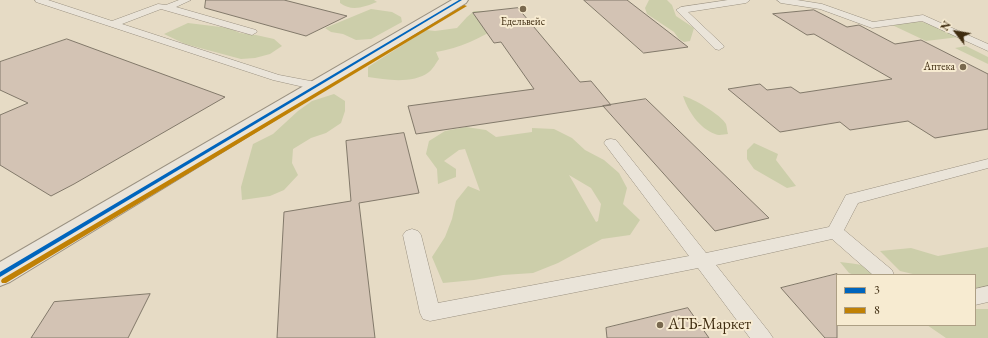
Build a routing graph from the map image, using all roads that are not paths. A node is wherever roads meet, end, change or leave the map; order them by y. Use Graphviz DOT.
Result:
graph roads {
  1 [pos="39,0"];
  2 [pos="186,0"];
  3 [pos="461,0"];
  4 [pos="746,0"];
  5 [pos="781,0"];
  6 [pos="166,8"];
  7 [pos="112,24"];
  8 [pos="252,32"];
  9 [pos="719,47"];
  10 [pos="988,48"];
  11 [pos="317,86"];
  12 [pos="610,143"];
  13 [pos="988,163"];
  14 [pos="835,232"];
  15 [pos="412,234"];
  16 [pos="701,261"];
  17 [pos="884,274"];
  18 [pos="0,275"];
  19 [pos="988,294"];
  20 [pos="976,297"];
  21 [pos="762,338"];
  1 -- 7 [label="lane"];
  2 -- 6 [label="lane"];
  3 -- 11 [label="street"];
  4 -- 9 [label="lane"];
  5 -- 10 [label="lane"];
  6 -- 7 [label="lane"];
  6 -- 8 [label="lane"];
  7 -- 11 [label="lane"];
  11 -- 18 [label="street"];
  12 -- 16 [label="lane"];
  13 -- 14 [label="lane"];
  14 -- 16 [label="lane"];
  14 -- 17 [label="lane"];
  15 -- 16 [label="lane"];
  16 -- 21 [label="lane"];
  19 -- 20 [label="lane"];
}
